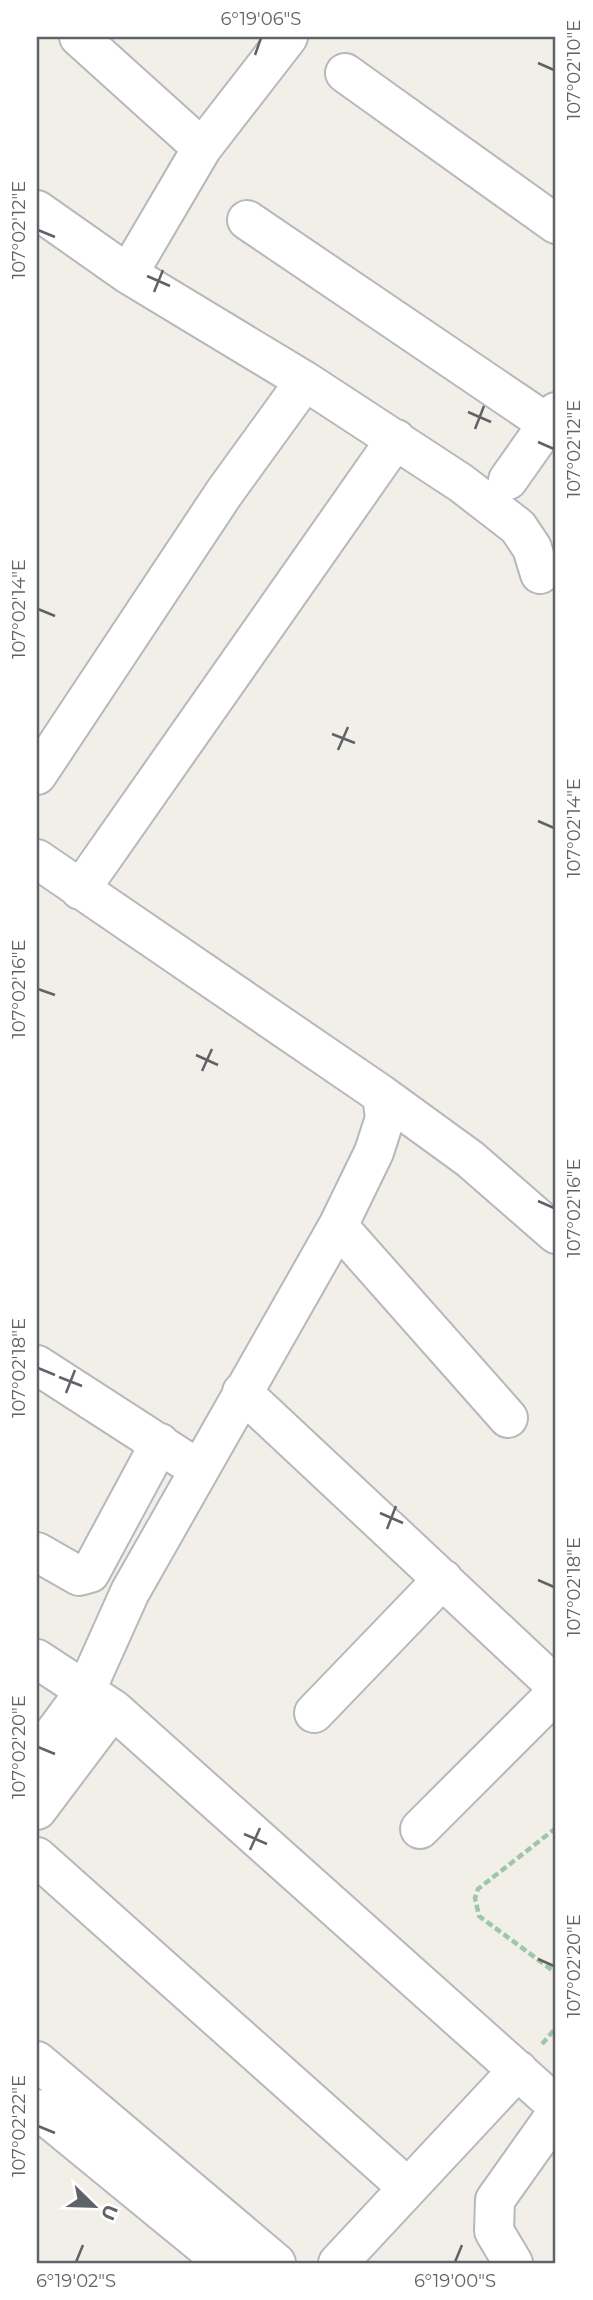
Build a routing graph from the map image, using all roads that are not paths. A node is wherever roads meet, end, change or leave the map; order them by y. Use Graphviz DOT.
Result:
graph roads {
  1 [pos="79,37"];
  2 [pos="288,37"];
  3 [pos="345,73"];
  4 [pos="202,148"];
  5 [pos="37,210"];
  6 [pos="247,220"];
  7 [pos="556,224"];
  8 [pos="128,274"];
  9 [pos="305,381"];
  10 [pos="552,418"];
  11 [pos="396,439"];
  12 [pos="508,480"];
  13 [pos="540,574"];
  14 [pos="37,775"];
  15 [pos="37,859"];
  16 [pos="80,890"];
  17 [pos="382,1095"];
  18 [pos="338,1226"];
  19 [pos="556,1234"];
  20 [pos="37,1366"];
  21 [pos="242,1392"];
  22 [pos="508,1418"];
  23 [pos="160,1443"];
  24 [pos="198,1469"];
  25 [pos="37,1552"];
  26 [pos="443,1580"];
  27 [pos="37,1659"];
  28 [pos="556,1686"];
  29 [pos="556,1693"];
  30 [pos="99,1700"];
  31 [pos="314,1713"];
  32 [pos="37,1756"];
  33 [pos="37,1810"];
  34 [pos="420,1829"];
  35 [pos="37,1857"];
  36 [pos="37,2061"];
  37 [pos="518,2070"];
  38 [pos="556,2105"];
  39 [pos="37,2109"];
  40 [pos="556,2114"];
  41 [pos="408,2188"];
  42 [pos="225,2263"];
  43 [pos="276,2263"];
  44 [pos="338,2263"];
  45 [pos="513,2263"];
  1 -- 4 [label="street"];
  2 -- 4 [label="street"];
  3 -- 7 [label="street"];
  4 -- 8 [label="street"];
  5 -- 8 [label="street"];
  6 -- 10 [label="street"];
  8 -- 9 [label="street"];
  9 -- 11 [label="street"];
  9 -- 14 [label="street"];
  10 -- 12 [label="street"];
  11 -- 13 [label="street"];
  11 -- 16 [label="street"];
  15 -- 16 [label="street"];
  16 -- 17 [label="street"];
  17 -- 18 [label="street"];
  17 -- 19 [label="street"];
  18 -- 21 [label="street"];
  18 -- 22 [label="street"];
  20 -- 23 [label="street"];
  21 -- 24 [label="street"];
  21 -- 26 [label="street"];
  23 -- 24 [label="street"];
  23 -- 25 [label="street"];
  24 -- 30 [label="street"];
  26 -- 28 [label="street"];
  26 -- 31 [label="street"];
  27 -- 30 [label="street"];
  29 -- 34 [label="street"];
  30 -- 32 [label="street"];
  30 -- 33 [label="street"];
  30 -- 37 [label="street"];
  35 -- 41 [label="street"];
  36 -- 43 [label="street"];
  37 -- 38 [label="street"];
  37 -- 41 [label="street"];
  39 -- 42 [label="street"];
  40 -- 45 [label="street"];
  41 -- 44 [label="street"];
}
